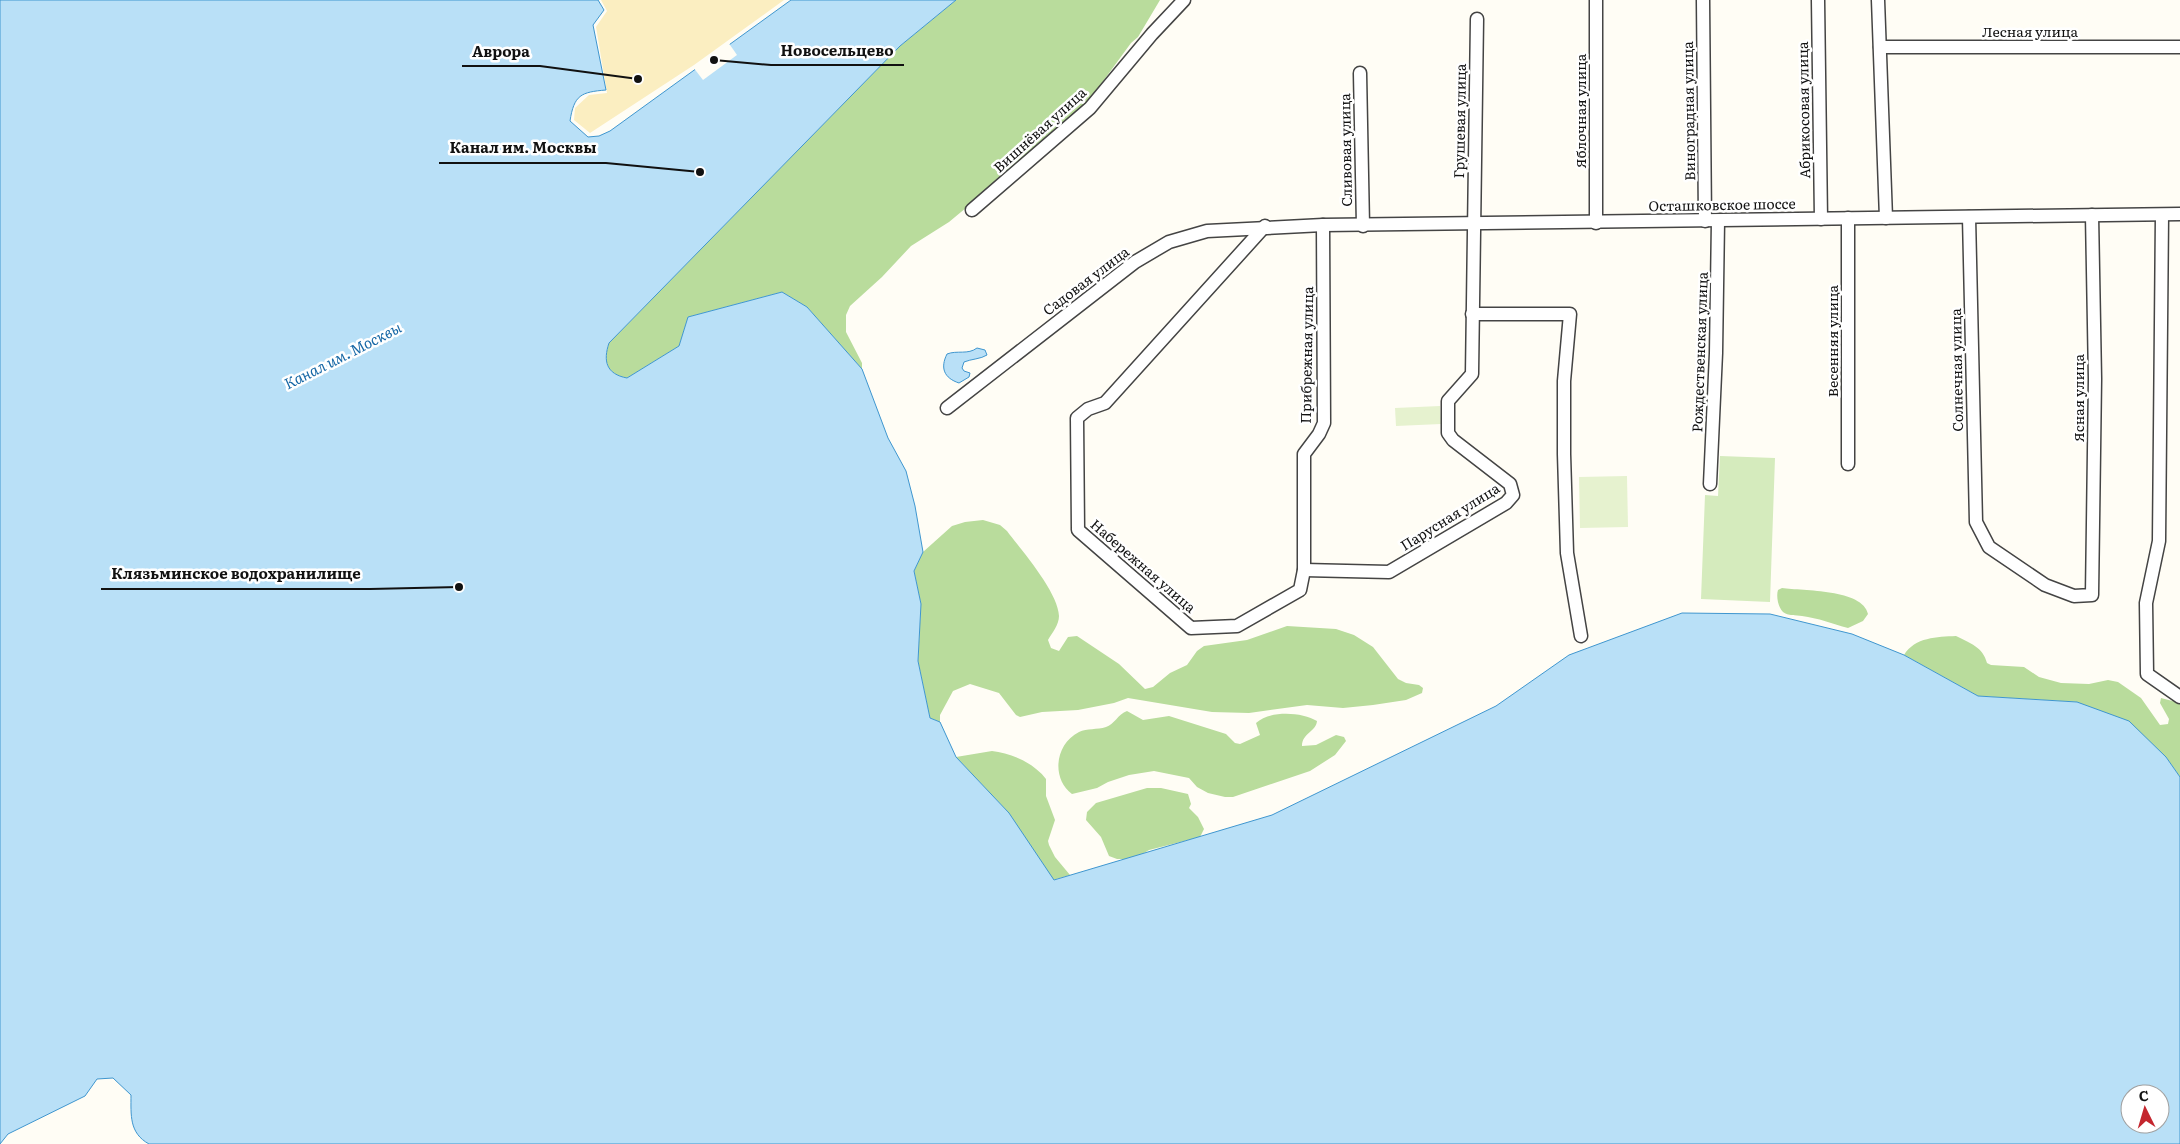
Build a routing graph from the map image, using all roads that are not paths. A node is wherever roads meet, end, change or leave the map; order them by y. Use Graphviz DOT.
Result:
graph roads {
  1 [pos="1184,0"];
  2 [pos="1596,0"];
  3 [pos="1703,0"];
  4 [pos="1818,0"];
  5 [pos="1878,0"];
  6 [pos="1477,19"];
  7 [pos="1880,47"];
  8 [pos="2180,47"];
  9 [pos="1360,73"];
  10 [pos="972,210"];
  11 [pos="2180,214"];
  12 [pos="2092,215"];
  13 [pos="2162,215"];
  14 [pos="1969,216"];
  15 [pos="1821,218"];
  16 [pos="1848,218"];
  17 [pos="1886,218"];
  18 [pos="1705,221"];
  19 [pos="1718,221"];
  20 [pos="1596,223"];
  21 [pos="1323,225"];
  22 [pos="1473,225"];
  23 [pos="1265,226"];
  24 [pos="1363,226"];
  25 [pos="1472,314"];
  26 [pos="947,408"];
  27 [pos="1848,464"];
  28 [pos="1710,484"];
  29 [pos="1976,522"];
  30 [pos="1304,570"];
  31 [pos="1580,636"];
  32 [pos="2180,697"];
  1 -- 10 [label="street, Вишнёвая улица"];
  2 -- 20 [label="street, Яблочная улица"];
  3 -- 18 [label="street, Виноградная улица"];
  4 -- 15 [label="street, Абрикосовая улица"];
  5 -- 7 [label="street"];
  6 -- 22 [label="street, Грушевая улица"];
  7 -- 8 [label="street, Лесная улица"];
  7 -- 17 [label="street"];
  9 -- 24 [label="street, Сливовая улица"];
  11 -- 13 [label="street, Осташковское шоссе"];
  12 -- 13 [label="street, Осташковское шоссе"];
  12 -- 14 [label="street, Осташковское шоссе"];
  12 -- 29 [label="street, Ясная улица"];
  13 -- 32 [label="street"];
  14 -- 17 [label="street, Осташковское шоссе"];
  14 -- 29 [label="street, Солнечная улица"];
  15 -- 16 [label="street, Осташковское шоссе"];
  15 -- 19 [label="street, Осташковское шоссе"];
  16 -- 17 [label="street, Осташковское шоссе"];
  16 -- 27 [label="street, Весенняя улица"];
  18 -- 19 [label="street, Осташковское шоссе"];
  18 -- 20 [label="street, Осташковское шоссе"];
  19 -- 28 [label="street, Рождественская улица"];
  20 -- 22 [label="street, Осташковское шоссе"];
  21 -- 23 [label="street, Осташковское шоссе"];
  21 -- 24 [label="street, Осташковское шоссе"];
  21 -- 30 [label="street, Прибрежная улица"];
  22 -- 24 [label="street, Осташковское шоссе"];
  22 -- 25 [label="street, Парусная улица"];
  23 -- 26 [label="street, Садовая улица"];
  23 -- 30 [label="street, Набережная улица"];
  25 -- 30 [label="street, Парусная улица"];
  25 -- 31 [label="street"];
}
